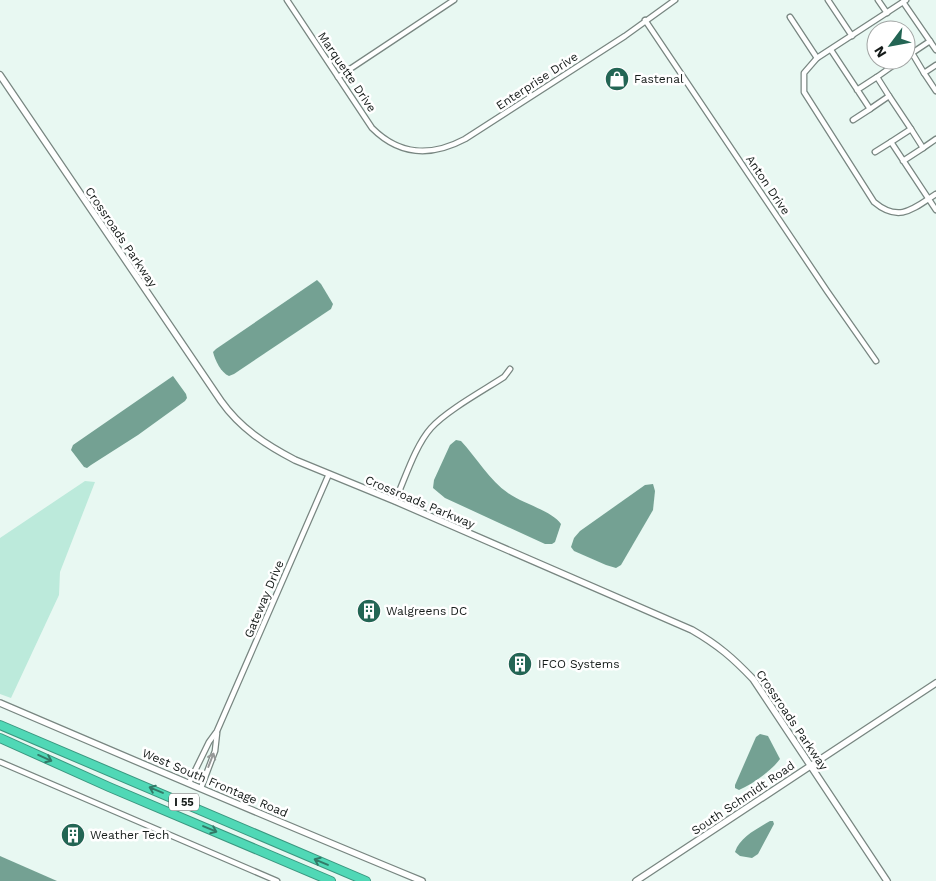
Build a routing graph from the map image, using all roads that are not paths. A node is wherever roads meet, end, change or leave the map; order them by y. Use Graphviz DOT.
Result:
graph roads {
  1 [pos="287,0"];
  2 [pos="454,0"];
  3 [pos="675,0"];
  4 [pos="828,0"];
  5 [pos="878,0"];
  6 [pos="904,1"];
  7 [pos="887,13"];
  8 [pos="790,17"];
  9 [pos="645,20"];
  10 [pos="852,36"];
  11 [pos="930,41"];
  12 [pos="831,50"];
  13 [pos="916,50"];
  14 [pos="936,50"];
  15 [pos="817,58"];
  16 [pos="916,59"];
  17 [pos="936,65"];
  18 [pos="887,70"];
  19 [pos="924,72"];
  20 [pos="0,75"];
  21 [pos="338,77"];
  22 [pos="877,77"];
  23 [pos="857,90"];
  24 [pos="936,91"];
  25 [pos="889,96"];
  26 [pos="870,109"];
  27 [pos="853,120"];
  28 [pos="911,129"];
  29 [pos="936,139"];
  30 [pos="891,142"];
  31 [pos="399,147"];
  32 [pos="923,148"];
  33 [pos="875,152"];
  34 [pos="904,161"];
  35 [pos="936,194"];
  36 [pos="929,199"];
  37 [pos="936,210"];
  38 [pos="876,361"];
  39 [pos="510,369"];
  40 [pos="328,474"];
  41 [pos="395,501"];
  42 [pos="936,683"];
  43 [pos="0,703"];
  44 [pos="0,725"];
  45 [pos="217,731"];
  46 [pos="0,738"];
  47 [pos="0,762"];
  48 [pos="811,765"];
  49 [pos="189,783"];
  50 [pos="201,788"];
  51 [pos="298,867"];
  52 [pos="277,881"];
  53 [pos="316,881"];
  54 [pos="331,881"];
  55 [pos="366,881"];
  56 [pos="422,881"];
  57 [pos="636,881"];
  58 [pos="887,881"];
  1 -- 21 [label="street, Marquette Drive"];
  2 -- 21 [label="street"];
  3 -- 9 [label="street, Enterprise Drive"];
  4 -- 10 [label="street"];
  5 -- 7 [label="street"];
  6 -- 7 [label="street"];
  6 -- 11 [label="street"];
  7 -- 10 [label="street"];
  8 -- 15 [label="street"];
  9 -- 31 [label="street, Enterprise Drive"];
  9 -- 38 [label="street, Anton Drive"];
  10 -- 12 [label="street"];
  11 -- 13 [label="street"];
  11 -- 14 [label="street"];
  12 -- 15 [label="street"];
  12 -- 23 [label="street"];
  15 -- 36 [label="street"];
  16 -- 19 [label="street"];
  17 -- 19 [label="street"];
  18 -- 22 [label="street"];
  19 -- 24 [label="street"];
  20 -- 40 [label="street, Crossroads Parkway"];
  21 -- 31 [label="street, Marquette Drive"];
  22 -- 23 [label="street"];
  22 -- 25 [label="street"];
  23 -- 26 [label="street"];
  25 -- 26 [label="street"];
  25 -- 28 [label="street"];
  26 -- 27 [label="street"];
  28 -- 30 [label="street"];
  28 -- 32 [label="street"];
  29 -- 32 [label="street"];
  30 -- 33 [label="street"];
  30 -- 34 [label="street"];
  32 -- 34 [label="street"];
  34 -- 36 [label="street"];
  35 -- 36 [label="street"];
  36 -- 37 [label="street"];
  39 -- 41 [label="street"];
  40 -- 41 [label="street, Crossroads Parkway"];
  40 -- 45 [label="street, Gateway Drive"];
  41 -- 48 [label="street, Crossroads Parkway"];
  42 -- 48 [label="street, South Schmidt Road"];
  43 -- 49 [label="street, West South Frontage Road"];
  55 -- 44 [label="highway, I 55, one-way"];
  45 -- 49 [label="street, Gateway Drive"];
  50 -- 45 [label="street, Gateway Drive, one-way"];
  46 -- 51 [label="highway, I 55, one-way"];
  47 -- 52 [label="street"];
  48 -- 57 [label="street, South Schmidt Road"];
  48 -- 58 [label="street, Crossroads Parkway"];
  49 -- 50 [label="street, West South Frontage Road"];
  50 -- 56 [label="street, West South Frontage Road"];
  51 -- 53 [label="highway"];
  51 -- 54 [label="highway, I 55"];
}
